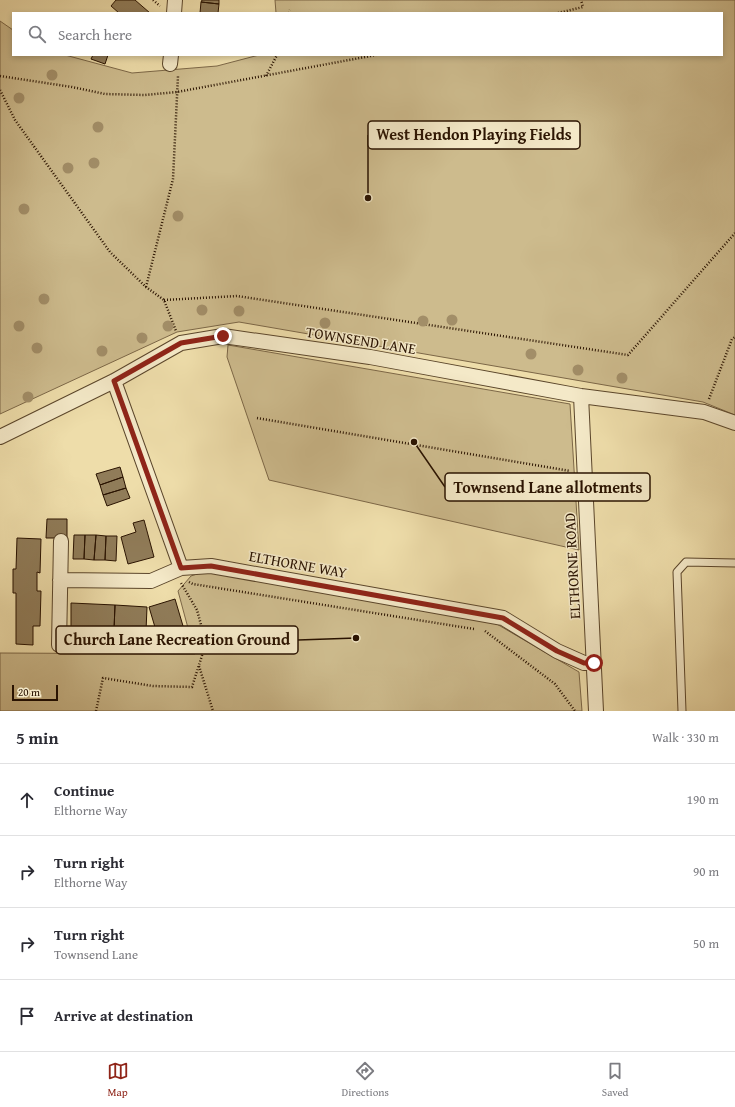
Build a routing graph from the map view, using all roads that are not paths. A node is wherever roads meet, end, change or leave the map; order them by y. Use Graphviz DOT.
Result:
graph roads {
  1 [pos="175,0"];
  2 [pos="174,12"];
  3 [pos="114,381"];
  4 [pos="581,396"];
  5 [pos="735,423"];
  6 [pos="0,437"];
  7 [pos="61,541"];
  8 [pos="735,563"];
  9 [pos="177,572"];
  10 [pos="60,580"];
  11 [pos="59,645"];
  12 [pos="594,663"];
  13 [pos="596,711"];
  14 [pos="682,711"];
  1 -- 2 [label="street"];
  3 -- 4 [label="street, TOWNSEND LANE"];
  3 -- 6 [label="street, TOWNSEND LANE"];
  3 -- 9 [label="street"];
  4 -- 5 [label="street, TOWNSEND LANE"];
  4 -- 12 [label="street, ELTHORNE ROAD"];
  7 -- 10 [label="street"];
  8 -- 14 [label="lane"];
  9 -- 10 [label="street, ELTHORNE WAY"];
  9 -- 12 [label="street, ELTHORNE WAY"];
  10 -- 11 [label="street"];
  12 -- 13 [label="street, ELTHORNE ROAD"];
}
